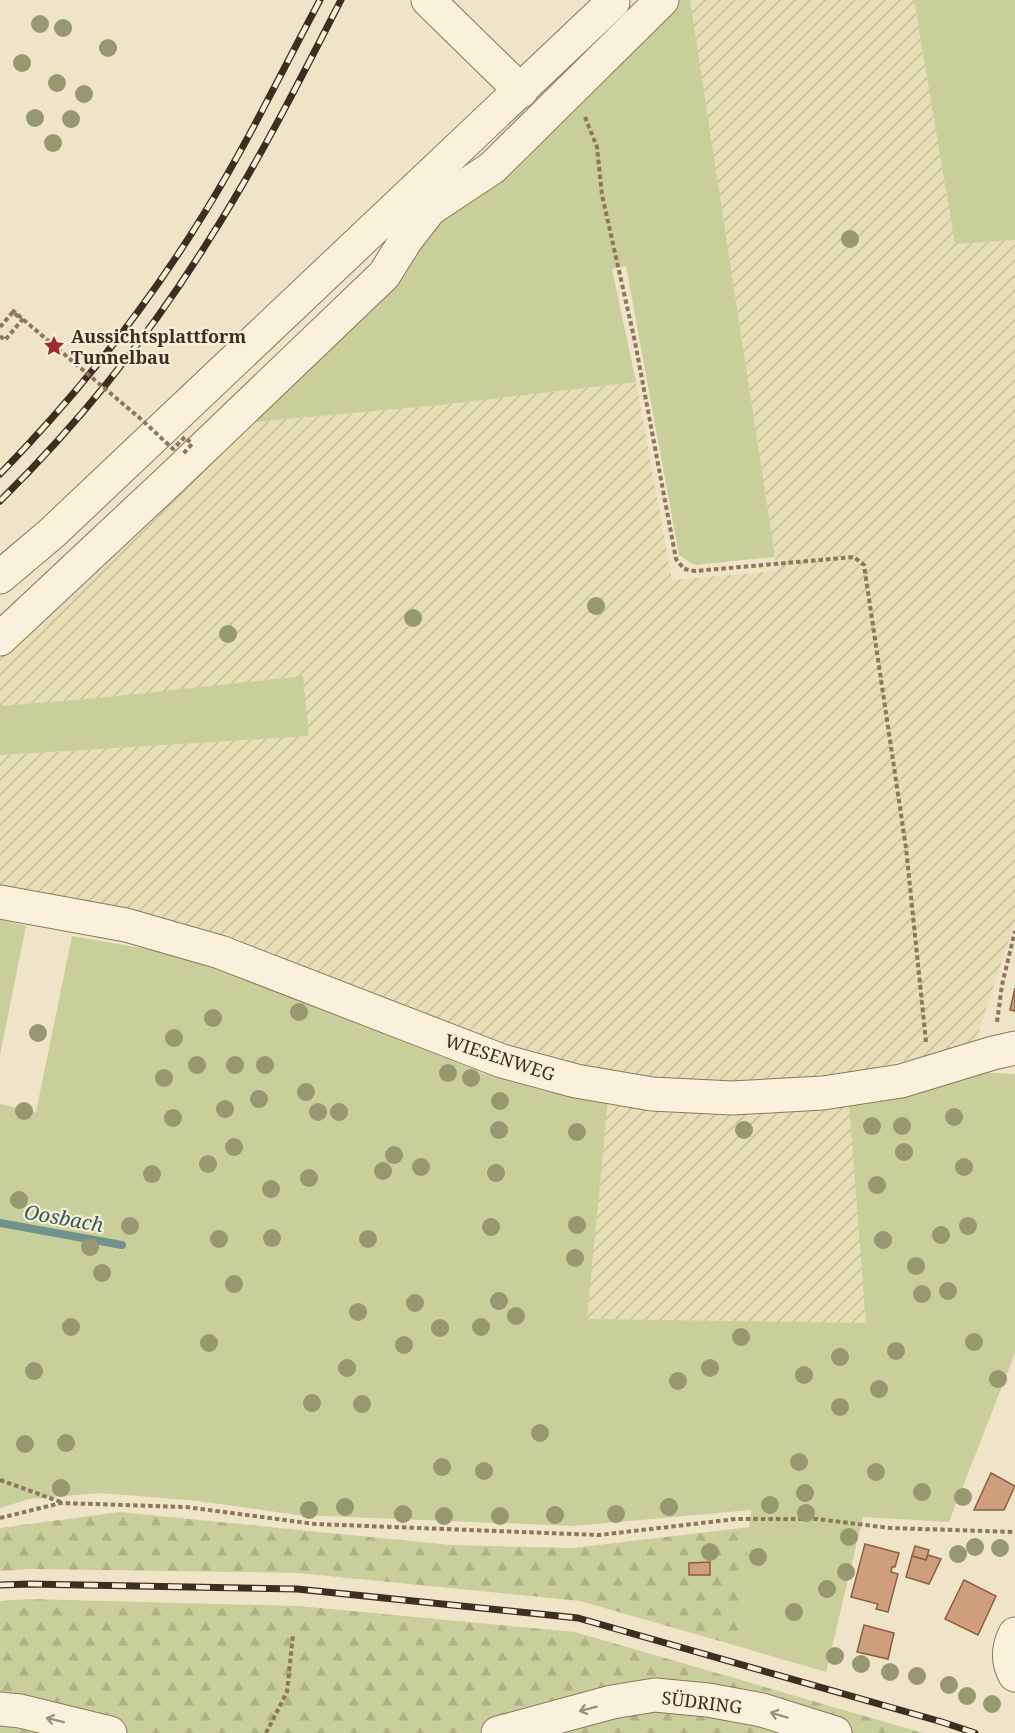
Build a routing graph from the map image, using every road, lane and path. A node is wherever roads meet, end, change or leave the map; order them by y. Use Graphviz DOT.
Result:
graph roads {
  1 [pos="428,0"];
  2 [pos="662,0"];
  3 [pos="613,1"];
  4 [pos="636,26"];
  5 [pos="520,91"];
  6 [pos="566,93"];
  7 [pos="0,325"];
  8 [pos="0,336"];
  9 [pos="183,454"];
  10 [pos="0,577"];
  11 [pos="0,639"];
  12 [pos="0,902"];
  13 [pos="1015,932"];
  14 [pos="1004,1050"];
  15 [pos="933,1072"];
  16 [pos="0,1480"];
  17 [pos="61,1503"];
  18 [pos="0,1518"];
  19 [pos="1015,1532"];
  20 [pos="1015,1634"];
  21 [pos="293,1635"];
  22 [pos="1015,1676"];
  23 [pos="0,1709"];
  24 [pos="110,1733"];
  25 [pos="266,1733"];
  26 [pos="498,1733"];
  27 [pos="835,1733"];
  1 -- 5 [label="street"];
  2 -- 4 [label="street"];
  3 -- 4 [label="street"];
  3 -- 5 [label="street"];
  4 -- 6 [label="street"];
  5 -- 10 [label="street"];
  6 -- 11 [label="street"];
  6 -- 15 [label="path"];
  7 -- 8 [label="path, bridge"];
  7 -- 9 [label="path, bridge"];
  12 -- 15 [label="street, WIESENWEG"];
  13 -- 14 [label="path"];
  14 -- 15 [label="street, WIESENWEG"];
  16 -- 17 [label="path"];
  17 -- 18 [label="path"];
  17 -- 19 [label="path"];
  20 -- 22 [label="street"];
  21 -- 25 [label="path"];
  24 -- 23 [label="street, one-way"];
  27 -- 26 [label="street, SÜDRING, one-way"];
}
